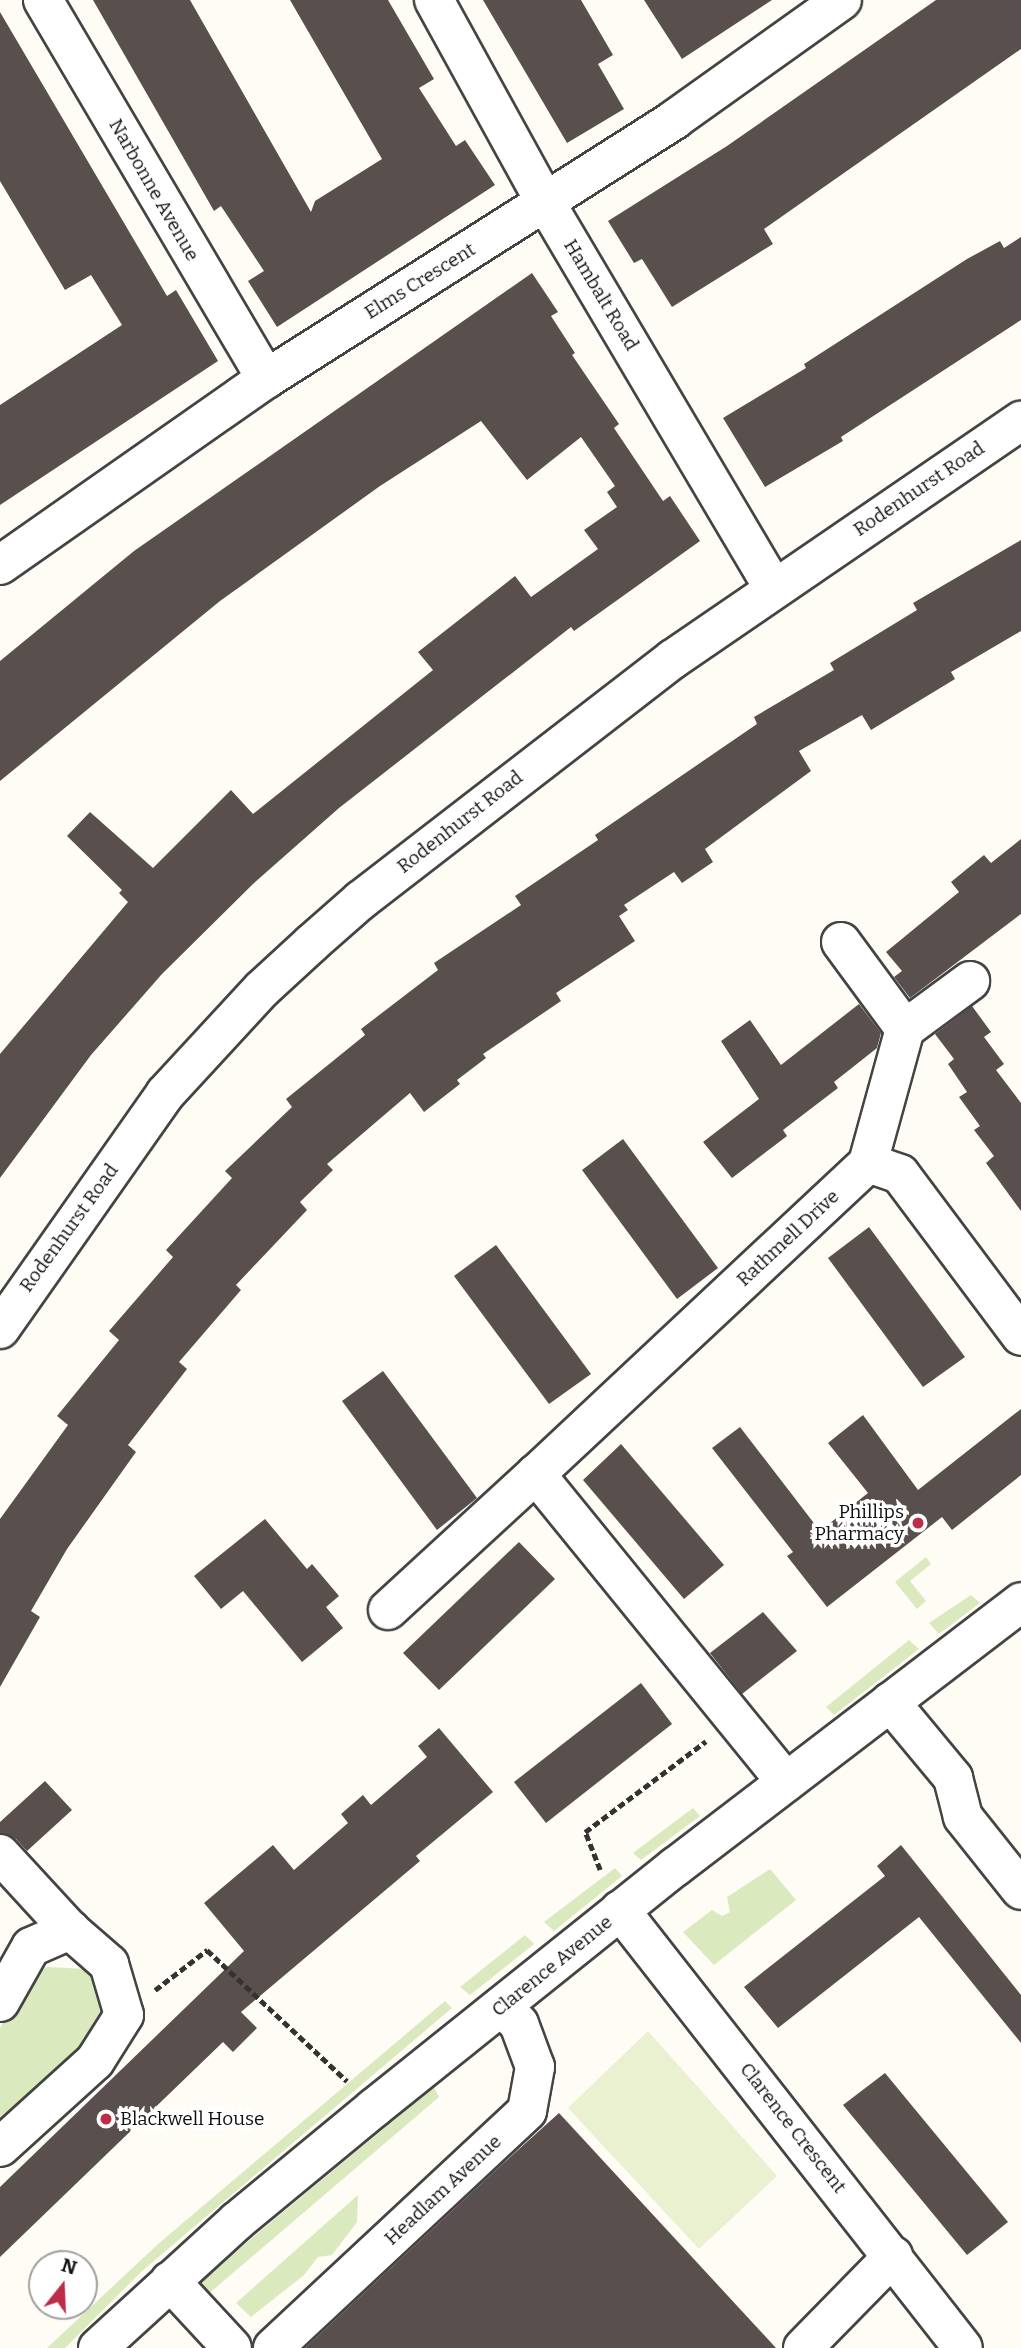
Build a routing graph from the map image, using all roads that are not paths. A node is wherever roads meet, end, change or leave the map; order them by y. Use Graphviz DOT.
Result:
graph roads {
  1 [pos="43,0"];
  2 [pos="434,0"];
  3 [pos="842,0"];
  4 [pos="544,200"];
  5 [pos="266,379"];
  6 [pos="1021,421"];
  7 [pos="0,565"];
  8 [pos="773,587"];
  9 [pos="841,942"];
  10 [pos="970,981"];
  11 [pos="905,1029"];
  12 [pos="868,1163"];
  13 [pos="0,1329"];
  14 [pos="1021,1336"];
  15 [pos="536,1474"];
  16 [pos="1021,1602"];
  17 [pos="388,1610"];
  18 [pos="890,1702"];
  19 [pos="786,1782"];
  20 [pos="0,1854"];
  21 [pos="1021,1890"];
  22 [pos="620,1910"];
  23 [pos="70,1930"];
  24 [pos="0,2002"];
  25 [pos="501,2006"];
  26 [pos="0,2147"];
  27 [pos="893,2256"];
  28 [pos="170,2281"];
  29 [pos="98,2348"];
  30 [pos="232,2348"];
  31 [pos="273,2348"];
  32 [pos="803,2348"];
  33 [pos="963,2348"];
  1 -- 5 [label="street, Narbonne Avenue"];
  2 -- 4 [label="street, Hambalt Road"];
  3 -- 4 [label="street, Elms Crescent"];
  4 -- 5 [label="street, Elms Crescent"];
  4 -- 8 [label="street, Hambalt Road"];
  5 -- 7 [label="street, Elms Crescent"];
  6 -- 8 [label="street, Rodenhurst Road"];
  8 -- 13 [label="street, Rodenhurst Road"];
  9 -- 11 [label="street"];
  10 -- 11 [label="street"];
  11 -- 12 [label="street"];
  12 -- 14 [label="street"];
  12 -- 15 [label="street, Rathmell Drive"];
  15 -- 17 [label="street, Rathmell Drive"];
  15 -- 19 [label="street"];
  16 -- 18 [label="street, Clarence Avenue"];
  18 -- 19 [label="street, Clarence Avenue"];
  18 -- 21 [label="street"];
  19 -- 22 [label="street, Clarence Avenue"];
  20 -- 23 [label="street"];
  22 -- 25 [label="street, Clarence Avenue"];
  22 -- 27 [label="street, Clarence Crescent"];
  23 -- 24 [label="street"];
  23 -- 26 [label="street"];
  25 -- 28 [label="street, Clarence Avenue"];
  25 -- 31 [label="street, Headlam Avenue"];
  27 -- 32 [label="street"];
  27 -- 33 [label="street, Clarence Crescent"];
  28 -- 29 [label="street, Clarence Avenue"];
  28 -- 30 [label="street"];
}
